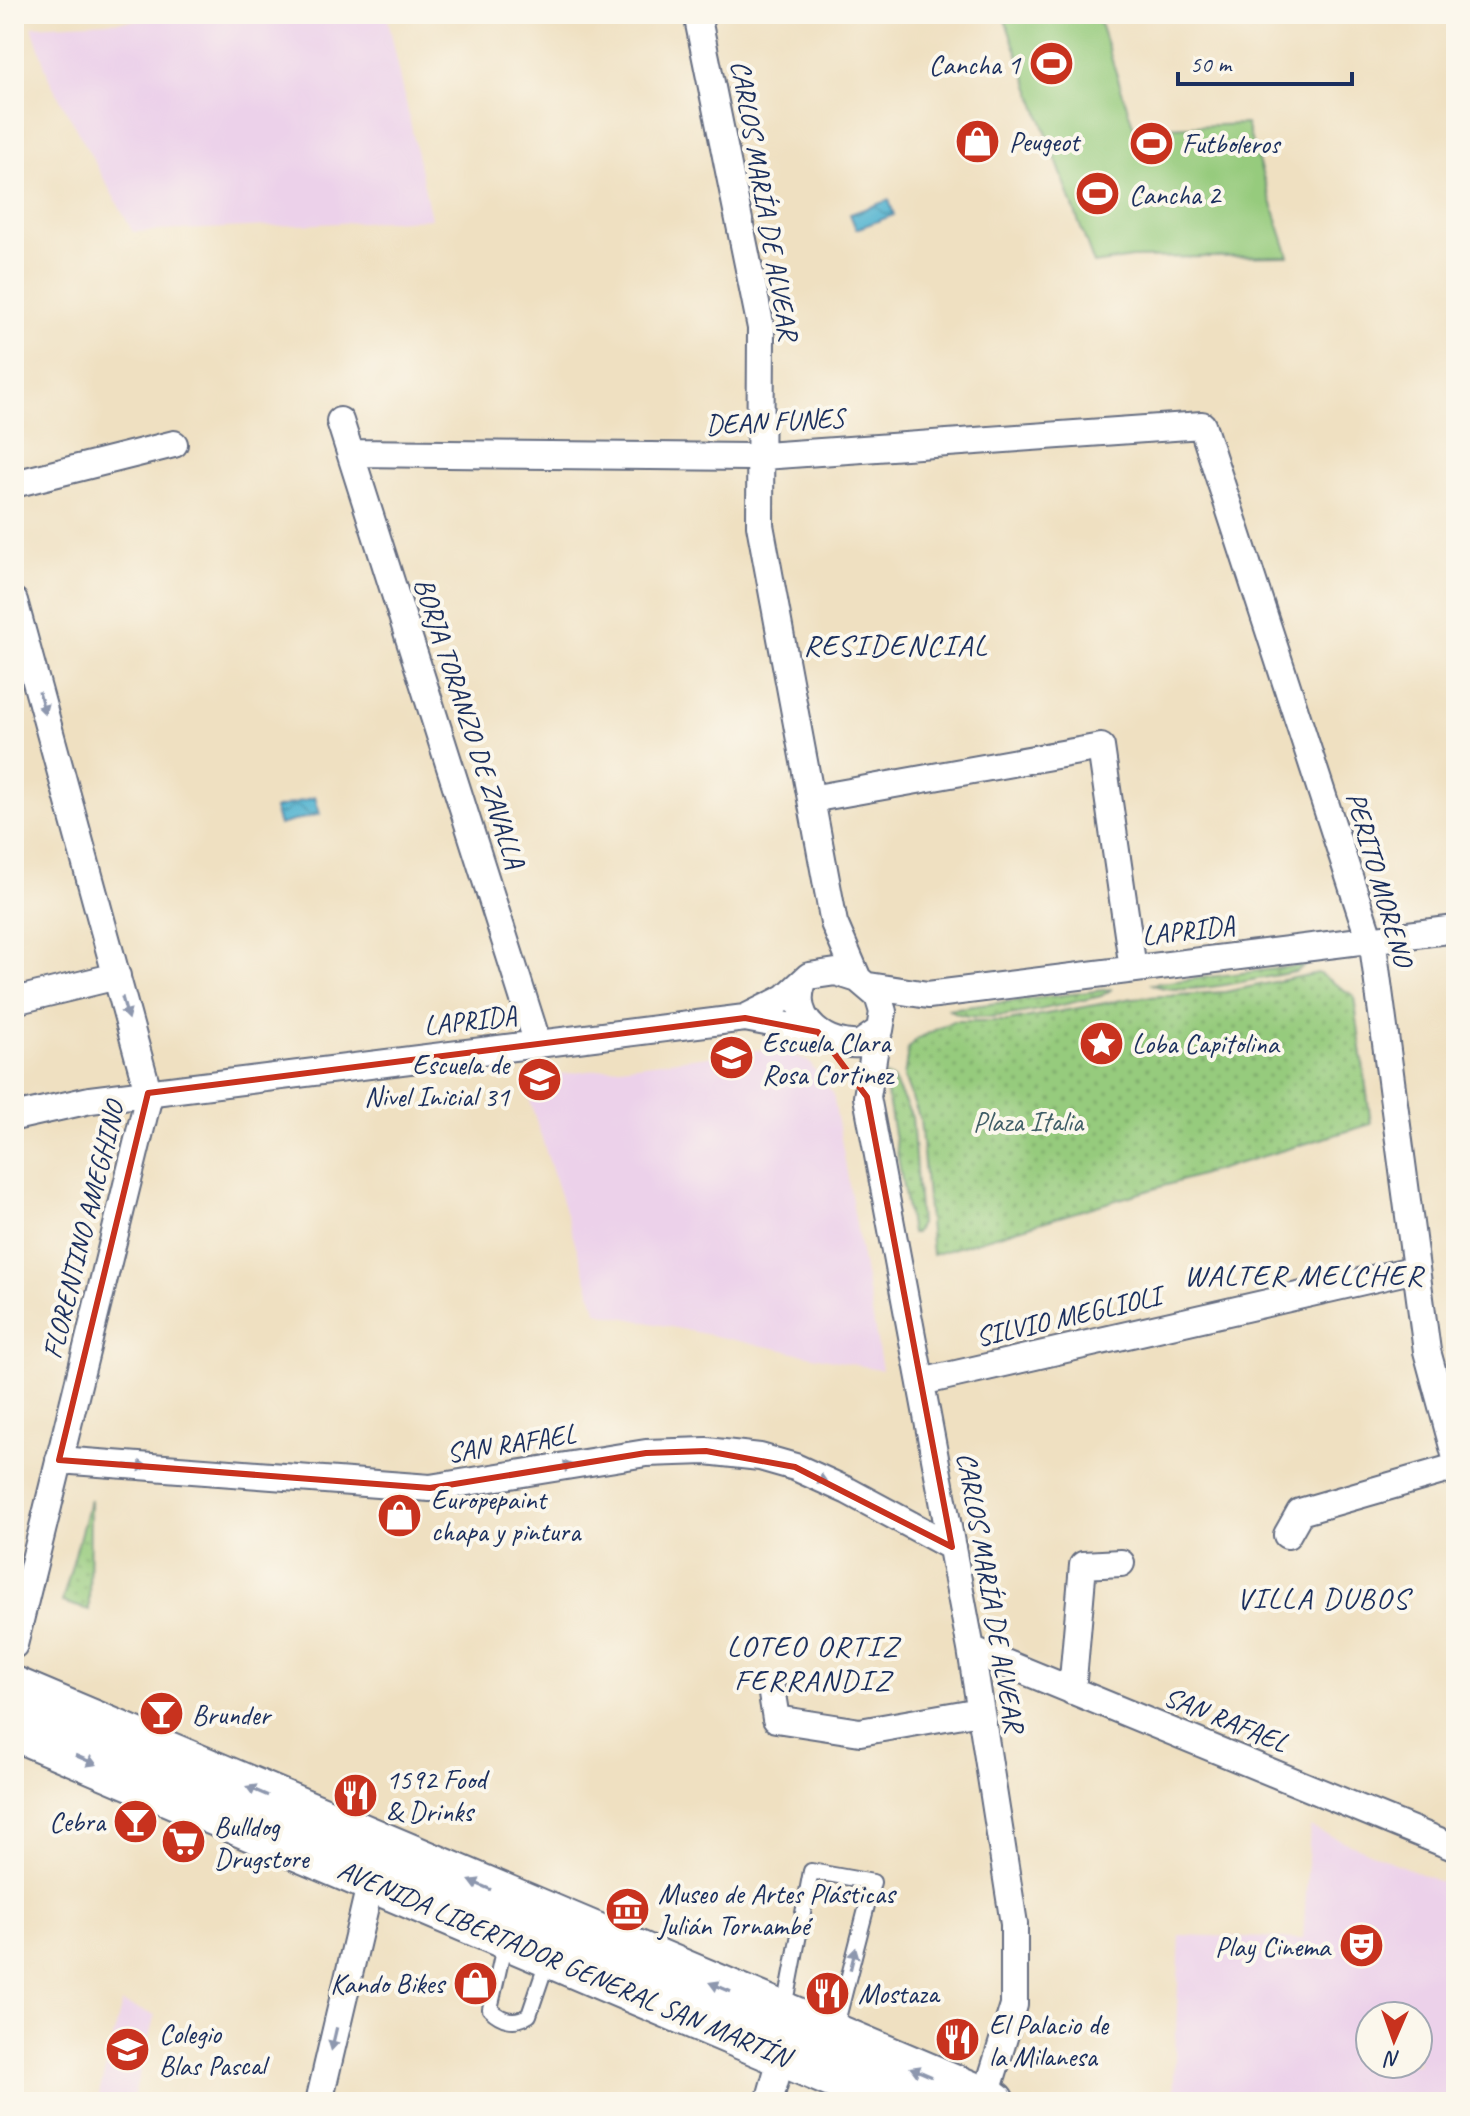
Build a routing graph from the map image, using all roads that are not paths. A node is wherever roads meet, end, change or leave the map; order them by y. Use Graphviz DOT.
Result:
graph roads {
  1 [pos="697,14"];
  2 [pos="340,421"];
  3 [pos="1202,425"];
  4 [pos="174,444"];
  5 [pos="351,453"];
  6 [pos="760,456"];
  7 [pos="14,484"];
  8 [pos="14,601"];
  9 [pos="811,799"];
  10 [pos="834,919"];
  11 [pos="1456,929"];
  12 [pos="1370,940"];
  13 [pos="1133,969"];
  14 [pos="117,976"];
  15 [pos="808,980"];
  16 [pos="863,982"];
  17 [pos="928,995"];
  18 [pos="14,1001"];
  19 [pos="745,1018"];
  20 [pos="880,1029"];
  21 [pos="824,1036"];
  22 [pos="538,1044"];
  23 [pos="148,1093"];
  24 [pos="867,1097"];
  25 [pos="14,1117"];
  26 [pos="1416,1269"];
  27 [pos="921,1382"];
  28 [pos="1456,1458"];
  29 [pos="59,1460"];
  30 [pos="1456,1467"];
  31 [pos="1287,1535"];
  32 [pos="952,1547"];
  33 [pos="1121,1563"];
  34 [pos="14,1645"];
  35 [pos="971,1649"];
  36 [pos="14,1688"];
  37 [pos="771,1688"];
  38 [pos="1072,1691"];
  39 [pos="980,1711"];
  40 [pos="14,1729"];
  41 [pos="1456,1848"];
  42 [pos="376,1862"];
  43 [pos="505,1938"];
  44 [pos="549,1956"];
  45 [pos="786,2028"];
  46 [pos="834,2035"];
  47 [pos="989,2100"];
  48 [pos="319,2102"];
  49 [pos="769,2102"];
  50 [pos="893,2102"];
  1 -- 6 [label="street, CARLOS MARÍA DE ALVEAR"];
  2 -- 5 [label="street, BORJA TORANZO DE ZAVALLA"];
  3 -- 6 [label="street, DEAN FUNES"];
  3 -- 12 [label="street, PERITO MORENO"];
  4 -- 7 [label="street"];
  5 -- 6 [label="street, DEAN FUNES"];
  5 -- 22 [label="street, BORJA TORANZO DE ZAVALLA"];
  6 -- 9 [label="street, CARLOS MARÍA DE ALVEAR"];
  8 -- 14 [label="street, FLORENTINO AMEGHINO, one-way"];
  9 -- 10 [label="street, CARLOS MARÍA DE ALVEAR"];
  9 -- 13 [label="street"];
  10 -- 15 [label="street, CARLOS MARÍA DE ALVEAR"];
  10 -- 16 [label="street, CARLOS MARÍA DE ALVEAR"];
  11 -- 12 [label="street, LAPRIDA"];
  12 -- 13 [label="street, LAPRIDA"];
  12 -- 26 [label="street, PERITO MORENO"];
  13 -- 17 [label="street, LAPRIDA"];
  14 -- 18 [label="street"];
  14 -- 23 [label="street, FLORENTINO AMEGHINO, one-way"];
  15 -- 16 [label="street"];
  15 -- 19 [label="street, LAPRIDA"];
  15 -- 21 [label="street"];
  16 -- 17 [label="street, LAPRIDA"];
  16 -- 20 [label="street"];
  17 -- 20 [label="street, LAPRIDA"];
  19 -- 21 [label="street, LAPRIDA"];
  19 -- 22 [label="street, LAPRIDA"];
  20 -- 21 [label="street"];
  20 -- 24 [label="street, CARLOS MARÍA DE ALVEAR"];
  21 -- 24 [label="street, CARLOS MARÍA DE ALVEAR"];
  22 -- 23 [label="street, LAPRIDA"];
  23 -- 25 [label="street, LAPRIDA"];
  23 -- 29 [label="street, FLORENTINO AMEGHINO"];
  24 -- 27 [label="street, CARLOS MARÍA DE ALVEAR"];
  26 -- 27 [label="street, SILVIO MEGLIOLI"];
  26 -- 28 [label="street, PERITO MORENO"];
  27 -- 32 [label="street, CARLOS MARÍA DE ALVEAR"];
  29 -- 32 [label="street, SAN RAFAEL, one-way"];
  29 -- 34 [label="street, FLORENTINO AMEGHINO"];
  30 -- 31 [label="street"];
  32 -- 35 [label="street, CARLOS MARÍA DE ALVEAR"];
  33 -- 38 [label="street"];
  35 -- 38 [label="street, SAN RAFAEL"];
  35 -- 39 [label="street, CARLOS MARÍA DE ALVEAR"];
  42 -- 36 [label="main road, AVENIDA LIBERTADOR GENERAL SAN MARTÍN, one-way"];
  37 -- 39 [label="street"];
  38 -- 41 [label="street, SAN RAFAEL"];
  39 -- 47 [label="street, CARLOS MARÍA DE ALVEAR"];
  40 -- 42 [label="main road, AVENIDA LIBERTADOR GENERAL SAN MARTÍN, one-way"];
  42 -- 43 [label="main road, AVENIDA LIBERTADOR GENERAL SAN MARTÍN"];
  45 -- 42 [label="main road, AVENIDA LIBERTADOR GENERAL SAN MARTÍN, one-way"];
  42 -- 48 [label="street, one-way"];
  43 -- 44 [label="main road, AVENIDA LIBERTADOR GENERAL SAN MARTÍN"];
  43 -- 44 [label="lane"];
  44 -- 45 [label="main road, AVENIDA LIBERTADOR GENERAL SAN MARTÍN"];
  45 -- 46 [label="main road, AVENIDA LIBERTADOR GENERAL SAN MARTÍN"];
  46 -- 45 [label="lane, one-way"];
  45 -- 49 [label="street"];
  45 -- 50 [label="main road, AVENIDA LIBERTADOR GENERAL SAN MARTÍN"];
  47 -- 46 [label="main road, AVENIDA LIBERTADOR GENERAL SAN MARTÍN, one-way"];
}
